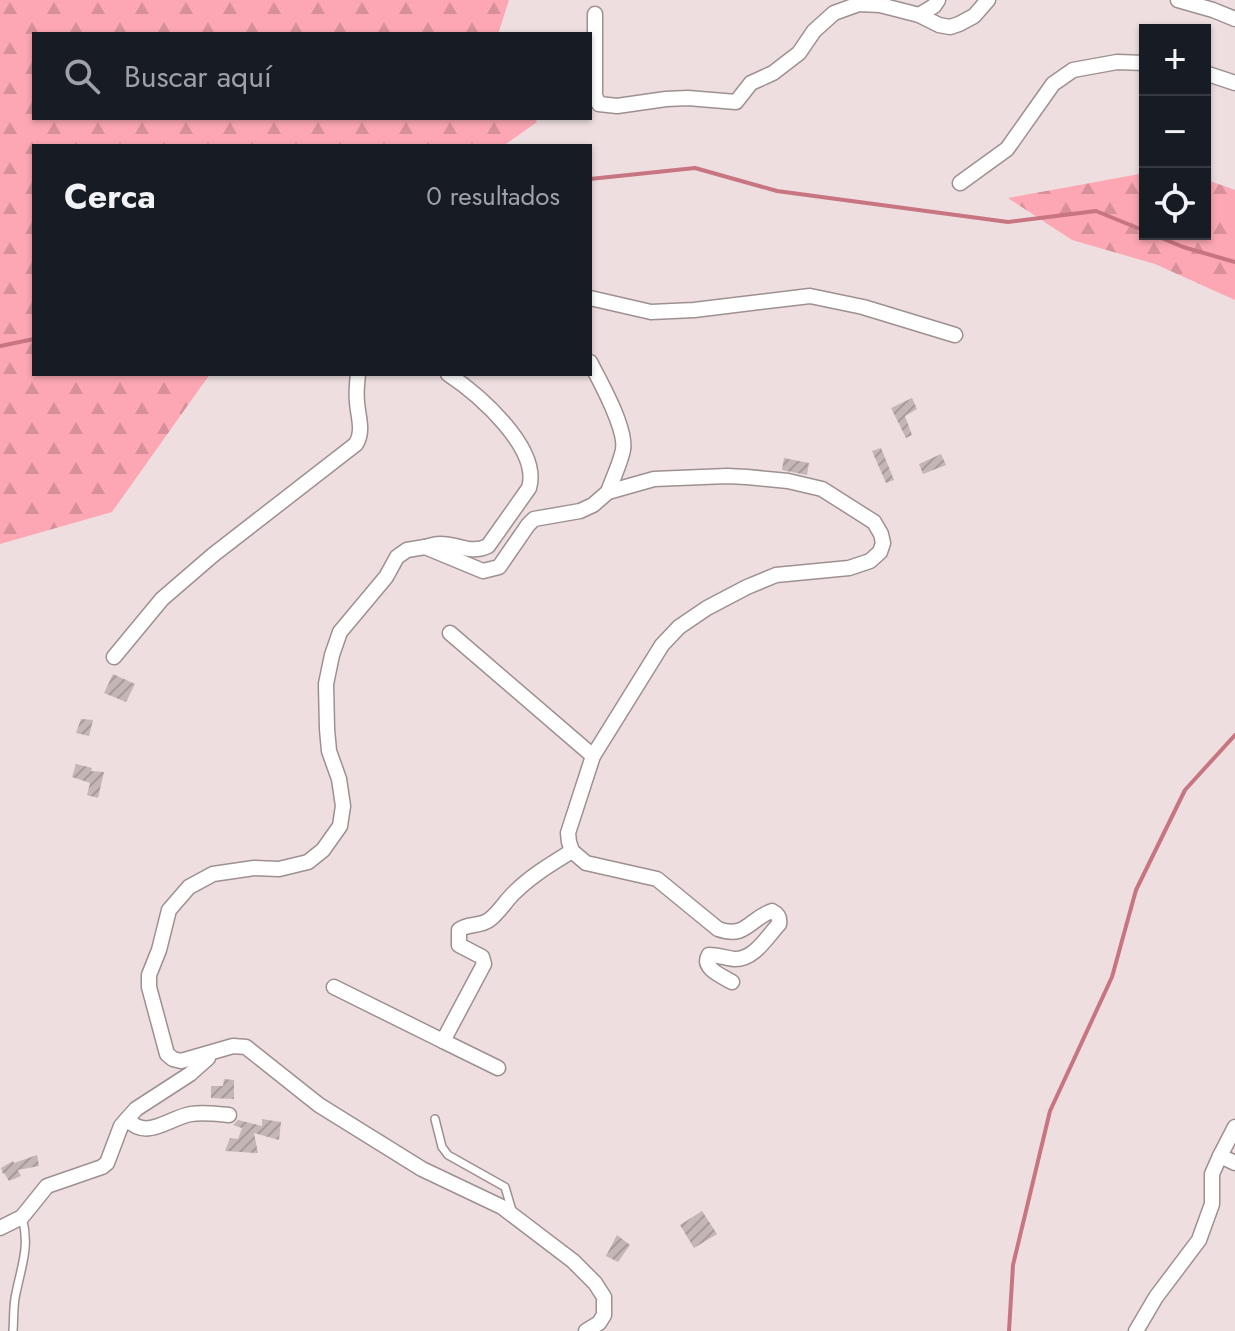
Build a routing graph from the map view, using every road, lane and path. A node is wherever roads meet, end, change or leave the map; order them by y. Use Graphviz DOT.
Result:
graph roads {
  1 [pos="938,0"];
  2 [pos="988,0"];
  3 [pos="1178,0"];
  4 [pos="595,14"];
  5 [pos="919,15"];
  6 [pos="1235,19"];
  7 [pos="1139,63"];
  8 [pos="1211,75"];
  9 [pos="1235,83"];
  10 [pos="960,183"];
  11 [pos="592,298"];
  12 [pos="955,335"];
  13 [pos="592,366"];
  14 [pos="358,376"];
  15 [pos="451,376"];
  16 [pos="608,492"];
  17 [pos="425,547"];
  18 [pos="450,633"];
  19 [pos="114,657"];
  20 [pos="593,756"];
  21 [pos="572,851"];
  22 [pos="732,982"];
  23 [pos="334,987"];
  24 [pos="443,1041"];
  25 [pos="218,1049"];
  26 [pos="498,1068"];
  27 [pos="229,1115"];
  28 [pos="127,1119"];
  29 [pos="435,1119"];
  30 [pos="1235,1127"];
  31 [pos="1220,1156"];
  32 [pos="1235,1163"];
  33 [pos="513,1216"];
  34 [pos="22,1217"];
  35 [pos="0,1228"];
  36 [pos="13,1331"];
  37 [pos="586,1331"];
  38 [pos="1136,1331"];
  1 -- 5 [label="street"];
  2 -- 5 [label="street"];
  3 -- 6 [label="street"];
  4 -- 5 [label="street"];
  7 -- 10 [label="street"];
  8 -- 9 [label="street"];
  11 -- 12 [label="street"];
  13 -- 16 [label="street"];
  14 -- 19 [label="street"];
  15 -- 17 [label="street"];
  16 -- 17 [label="street"];
  16 -- 20 [label="street"];
  17 -- 25 [label="street"];
  18 -- 20 [label="street"];
  20 -- 21 [label="street"];
  21 -- 22 [label="street"];
  21 -- 24 [label="street"];
  23 -- 24 [label="street"];
  24 -- 26 [label="street"];
  25 -- 28 [label="street"];
  25 -- 33 [label="street"];
  27 -- 28 [label="street"];
  28 -- 34 [label="street"];
  29 -- 33 [label="lane"];
  30 -- 31 [label="street"];
  31 -- 32 [label="street"];
  31 -- 38 [label="street"];
  33 -- 37 [label="street"];
  34 -- 35 [label="street"];
  34 -- 36 [label="lane"];
}
